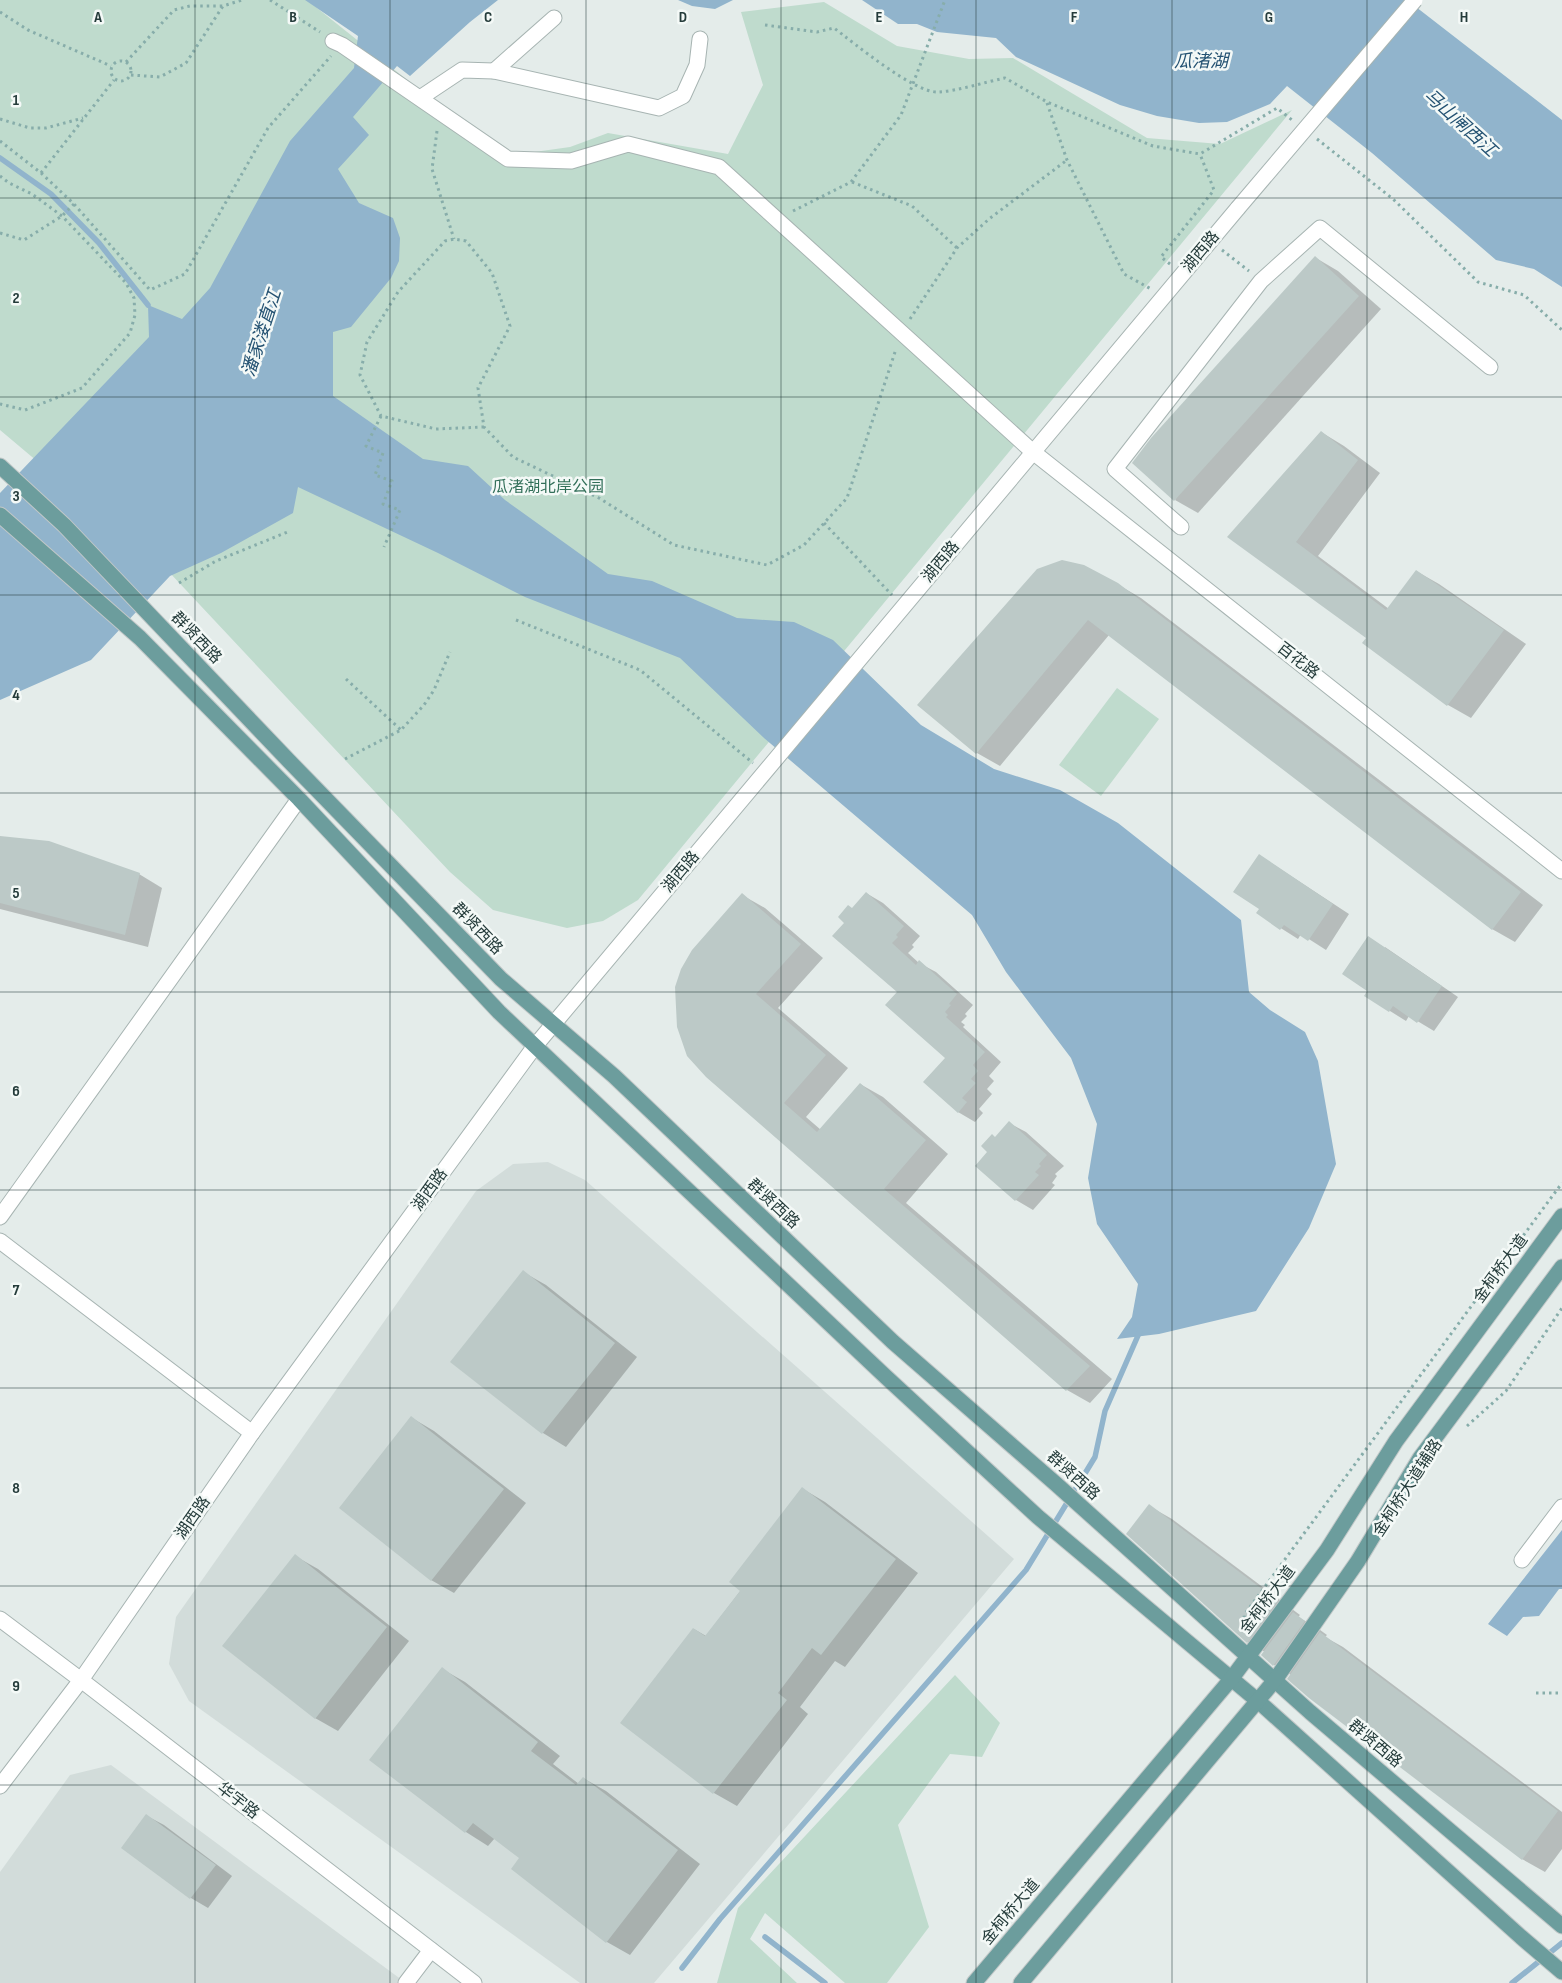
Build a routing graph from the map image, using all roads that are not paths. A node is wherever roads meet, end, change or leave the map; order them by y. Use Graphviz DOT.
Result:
graph roads {
  1 [pos="1415,0"];
  2 [pos="554,18"];
  3 [pos="700,39"];
  4 [pos="337,43"];
  5 [pos="494,71"];
  6 [pos="420,98"];
  7 [pos="1490,367"];
  8 [pos="1033,452"];
  9 [pos="0,466"];
  10 [pos="0,515"];
  11 [pos="1181,528"];
  12 [pos="299,799"];
  13 [pos="1562,871"];
  14 [pos="553,1024"];
  15 [pos="535,1046"];
  16 [pos="1562,1216"];
  17 [pos="0,1217"];
  18 [pos="0,1241"];
  19 [pos="1562,1267"];
  20 [pos="252,1433"];
  21 [pos="1562,1507"];
  22 [pos="1522,1560"];
  23 [pos="0,1620"];
  24 [pos="1248,1656"];
  25 [pos="1232,1678"];
  26 [pos="81,1680"];
  27 [pos="1275,1680"];
  28 [pos="1258,1701"];
  29 [pos="0,1786"];
  30 [pos="1556,1921"];
  31 [pos="432,1950"];
  32 [pos="1560,1970"];
  33 [pos="468,1981"];
  34 [pos="406,1983"];
  35 [pos="974,1983"];
  36 [pos="1021,1983"];
  1 -- 8 [label="street, 湖西路, bridge"];
  2 -- 5 [label="street"];
  3 -- 5 [label="street"];
  4 -- 6 [label="street, 百花路"];
  5 -- 6 [label="street"];
  6 -- 8 [label="street, 百花路"];
  7 -- 11 [label="street"];
  8 -- 13 [label="street, 百花路"];
  8 -- 14 [label="street, 湖西路"];
  9 -- 14 [label="main road, 群贤西路"];
  10 -- 12 [label="main road"];
  12 -- 15 [label="main road"];
  12 -- 17 [label="street"];
  14 -- 15 [label="street, 湖西路"];
  14 -- 24 [label="main road, 群贤西路"];
  15 -- 20 [label="street, 湖西路"];
  15 -- 25 [label="main road"];
  16 -- 24 [label="main road, 金柯桥大道"];
  18 -- 20 [label="street"];
  19 -- 27 [label="main road"];
  20 -- 26 [label="street, 湖西路"];
  21 -- 22 [label="street"];
  23 -- 26 [label="street, 华宇路"];
  24 -- 25 [label="main road, 金柯桥大道"];
  24 -- 27 [label="main road, 群贤西路"];
  25 -- 28 [label="main road"];
  25 -- 35 [label="main road, 金柯桥大道"];
  26 -- 29 [label="street, 湖西路"];
  26 -- 31 [label="street, 华宇路"];
  27 -- 28 [label="main road"];
  27 -- 30 [label="main road, 群贤西路"];
  28 -- 32 [label="main road"];
  28 -- 36 [label="main road"];
  31 -- 33 [label="street, 华宇路"];
  31 -- 34 [label="street"];
}
